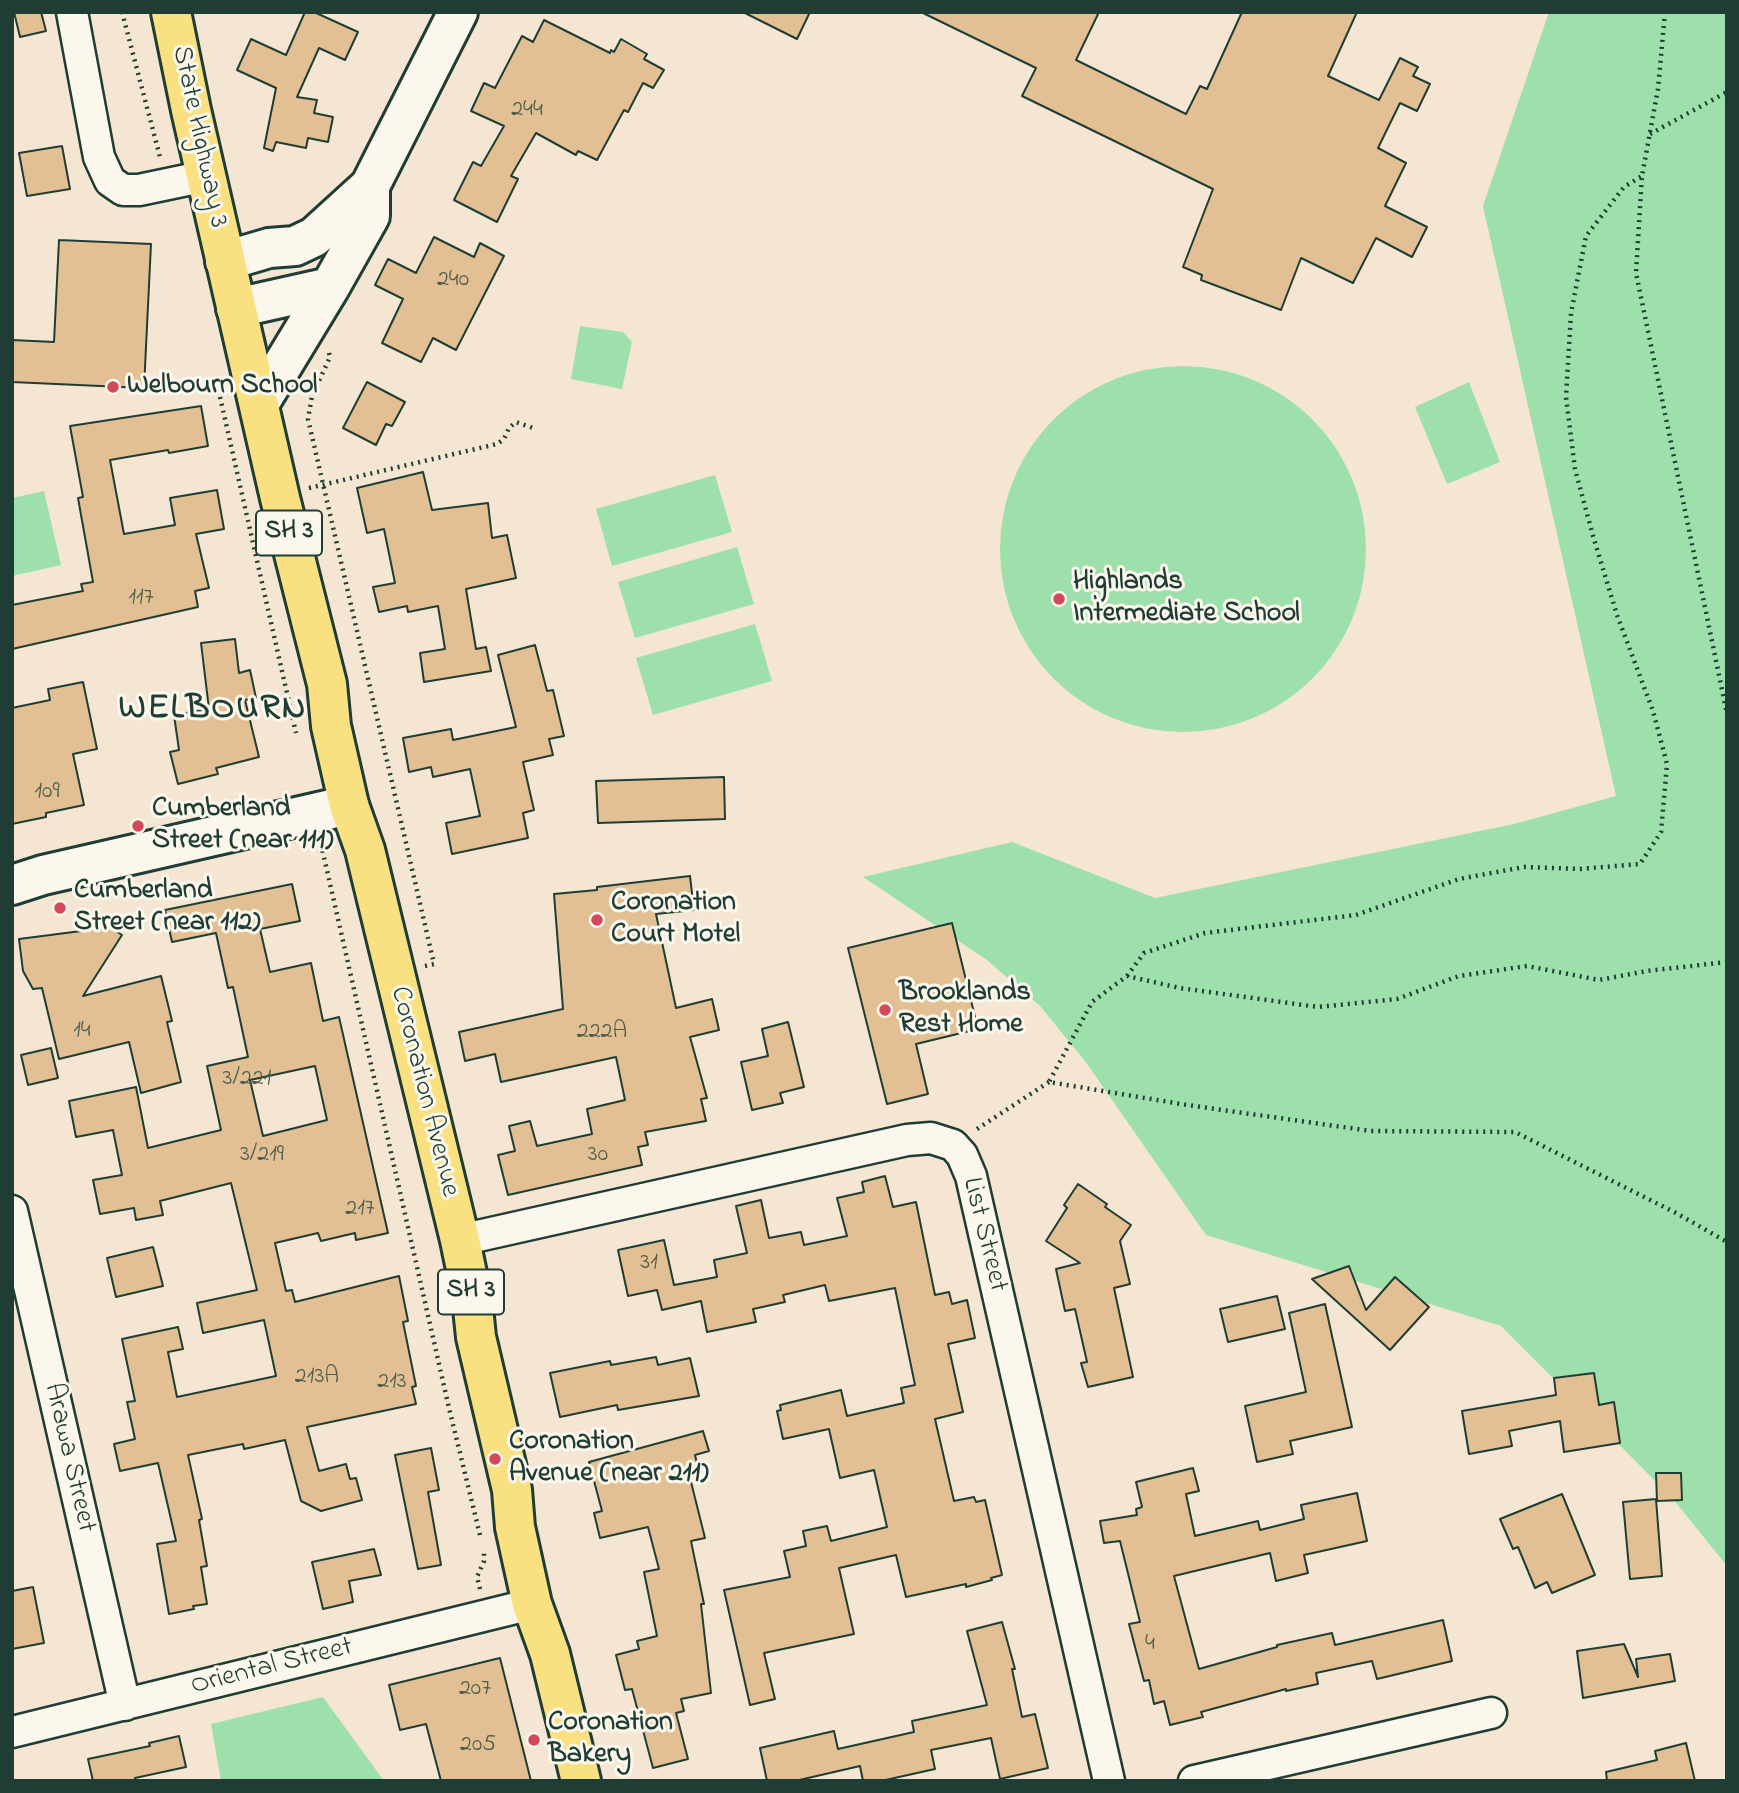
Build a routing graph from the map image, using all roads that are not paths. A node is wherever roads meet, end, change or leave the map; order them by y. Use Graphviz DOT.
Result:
graph roads {
  1 [pos="72,12"];
  2 [pos="171,12"];
  3 [pos="458,12"];
  4 [pos="206,176"];
  5 [pos="370,186"];
  6 [pos="225,261"];
  7 [pos="330,287"];
  8 [pos="236,308"];
  9 [pos="259,404"];
  10 [pos="349,804"];
  11 [pos="12,885"];
  12 [pos="12,1211"];
  13 [pos="460,1240"];
  14 [pos="531,1604"];
  15 [pos="125,1705"];
  16 [pos="1491,1713"];
  17 [pos="12,1732"];
  18 [pos="581,1781"];
  19 [pos="1109,1781"];
  20 [pos="1194,1781"];
  1 -- 4 [label="street"];
  2 -- 4 [label="highway, State Highway 3 / SH 3"];
  3 -- 5 [label="main road"];
  4 -- 6 [label="highway, State Highway 3 / SH 3"];
  5 -- 6 [label="main road"];
  5 -- 7 [label="main road"];
  6 -- 8 [label="highway, Coronation Avenue / SH 3"];
  7 -- 8 [label="main road"];
  7 -- 9 [label="main road"];
  8 -- 9 [label="highway, Coronation Avenue / SH 3"];
  9 -- 10 [label="highway, Coronation Avenue / SH 3"];
  10 -- 11 [label="main road"];
  10 -- 13 [label="highway, Coronation Avenue / SH 3"];
  12 -- 15 [label="street, Arawa Street"];
  13 -- 14 [label="highway, Coronation Avenue / SH 3"];
  13 -- 19 [label="street, List Street"];
  14 -- 15 [label="street, Oriental Street"];
  14 -- 18 [label="highway, Coronation Avenue / SH 3"];
  15 -- 17 [label="street, Oriental Street"];
  16 -- 20 [label="street"];
}
